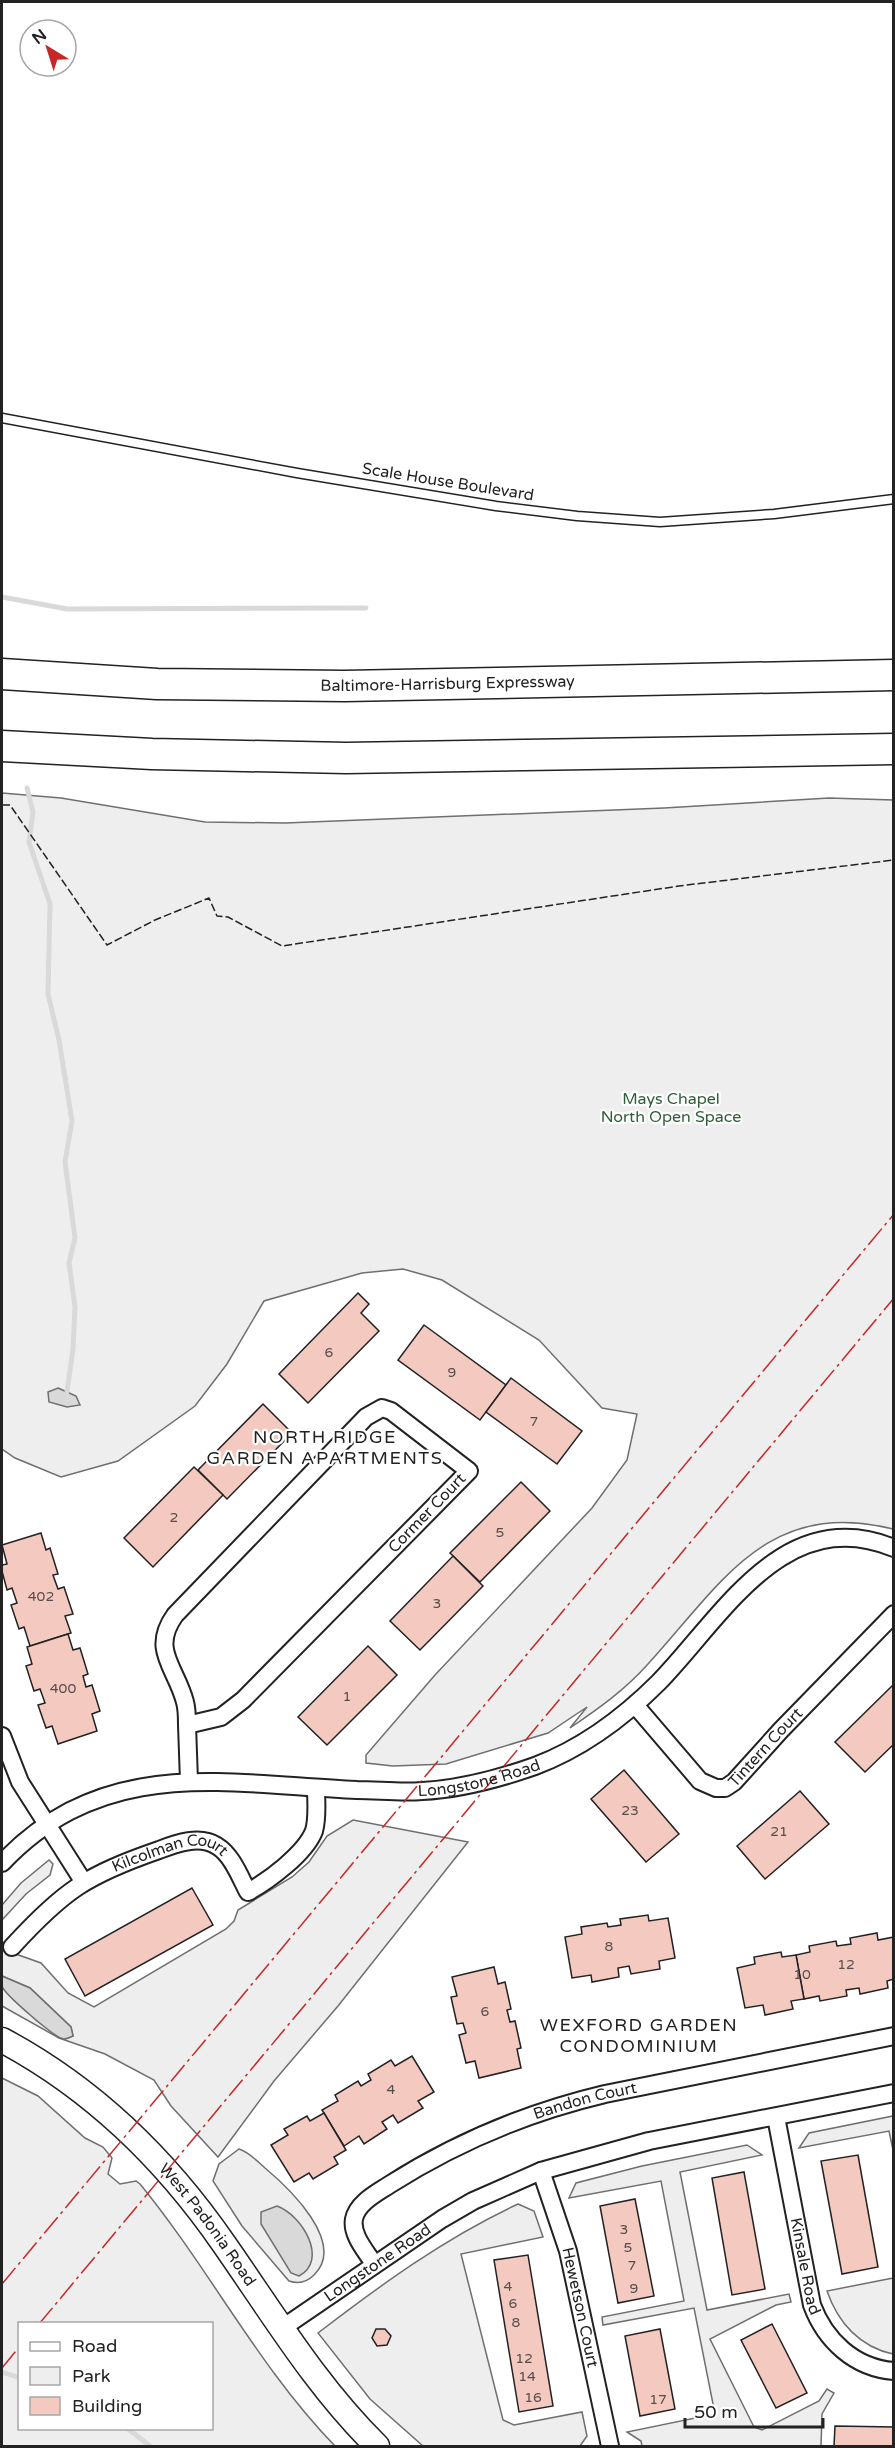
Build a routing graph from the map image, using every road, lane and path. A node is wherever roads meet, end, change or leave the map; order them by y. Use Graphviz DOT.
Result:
graph roads {
  1 [pos="2,417"];
  2 [pos="894,499"];
  3 [pos="2,674"];
  4 [pos="894,675"];
  5 [pos="2,746"];
  6 [pos="894,749"];
  7 [pos="894,1548"];
  8 [pos="894,1614"];
  9 [pos="635,1705"];
  10 [pos="187,1725"];
  11 [pos="2,1736"];
  12 [pos="189,1781"];
  13 [pos="316,1788"];
  14 [pos="46,1825"];
  15 [pos="2,1863"];
  16 [pos="83,1881"];
  17 [pos="12,1947"];
  18 [pos="894,2036"];
  19 [pos="2,2040"];
  20 [pos="894,2093"];
  21 [pos="776,2117"];
  22 [pos="541,2171"];
  23 [pos="374,2264"];
  24 [pos="281,2329"];
  25 [pos="894,2371"];
  26 [pos="377,2446"];
  27 [pos="610,2446"];
  1 -- 2 [label="lane, Scale House Boulevard"];
  3 -- 4 [label="highway, Baltimore-Harrisburg Expressway"];
  5 -- 6 [label="highway"];
  7 -- 9 [label="street, Longstone Road"];
  8 -- 9 [label="street, Tintern Court"];
  9 -- 13 [label="street, Longstone Road"];
  10 -- 10 [label="street, Cormer Court"];
  10 -- 12 [label="street, Cormer Court"];
  11 -- 14 [label="street"];
  12 -- 13 [label="street, Longstone Road"];
  12 -- 14 [label="street, Longstone Road"];
  13 -- 16 [label="street, Kilcolman Court"];
  14 -- 15 [label="street, Longstone Road"];
  14 -- 16 [label="street"];
  16 -- 17 [label="street, Kilcolman Court"];
  18 -- 23 [label="street, Bandon Court"];
  19 -- 24 [label="main road, West Padonia Road"];
  20 -- 21 [label="street, Longstone Road"];
  21 -- 22 [label="street, Longstone Road"];
  21 -- 25 [label="street, Kinsale Road"];
  22 -- 23 [label="street, Longstone Road"];
  22 -- 27 [label="street, Hewetson Court"];
  23 -- 24 [label="street, Longstone Road"];
  24 -- 26 [label="main road, West Padonia Road"];
}
